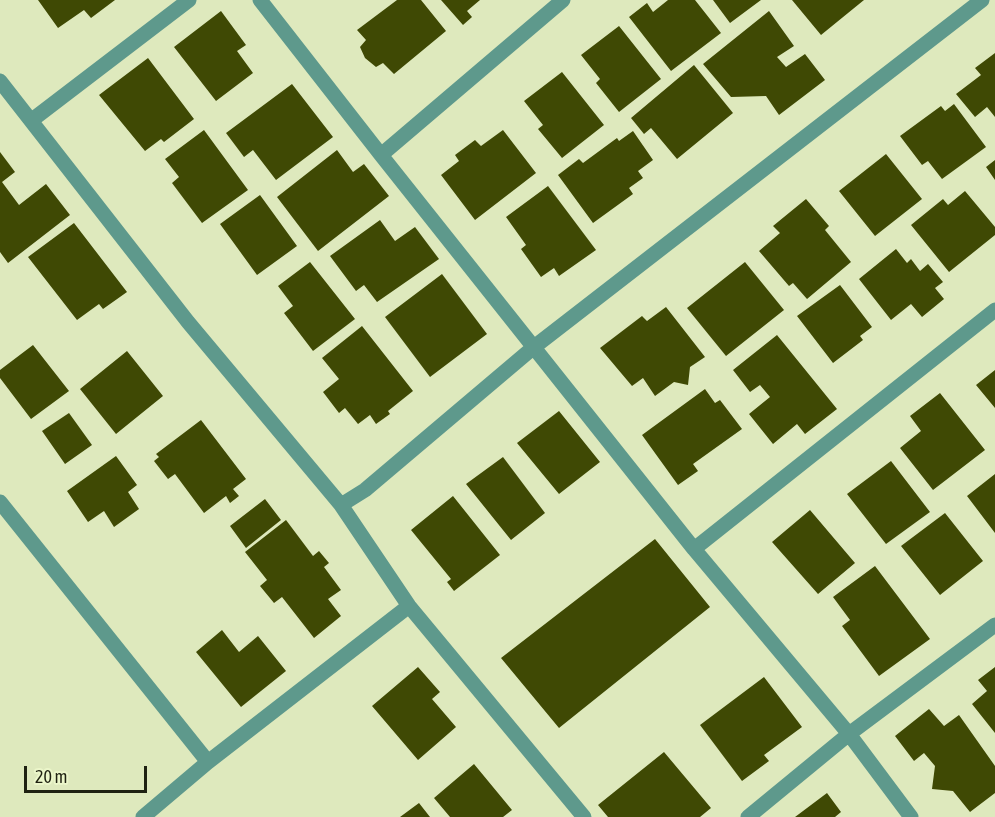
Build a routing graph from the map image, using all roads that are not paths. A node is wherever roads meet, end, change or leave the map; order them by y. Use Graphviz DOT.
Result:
graph roads {
  1 [pos="189,0"];
  2 [pos="260,0"];
  3 [pos="563,0"];
  4 [pos="982,0"];
  5 [pos="0,81"];
  6 [pos="32,120"];
  7 [pos="381,155"];
  8 [pos="995,310"];
  9 [pos="534,347"];
  10 [pos="0,502"];
  11 [pos="341,505"];
  12 [pos="694,549"];
  13 [pos="409,606"];
  14 [pos="995,625"];
  15 [pos="849,734"];
  16 [pos="208,762"];
  17 [pos="143,817"];
  18 [pos="584,817"];
  19 [pos="748,817"];
  20 [pos="910,817"];
  1 -- 6 [label="street"];
  2 -- 7 [label="street"];
  3 -- 7 [label="street"];
  4 -- 9 [label="street"];
  5 -- 6 [label="street"];
  6 -- 11 [label="street"];
  7 -- 9 [label="street"];
  8 -- 12 [label="street"];
  9 -- 11 [label="street"];
  9 -- 12 [label="street"];
  10 -- 16 [label="street"];
  11 -- 13 [label="street"];
  12 -- 15 [label="street"];
  13 -- 16 [label="street"];
  13 -- 18 [label="street"];
  14 -- 15 [label="street"];
  15 -- 19 [label="street"];
  15 -- 20 [label="street"];
  16 -- 17 [label="street"];
}
